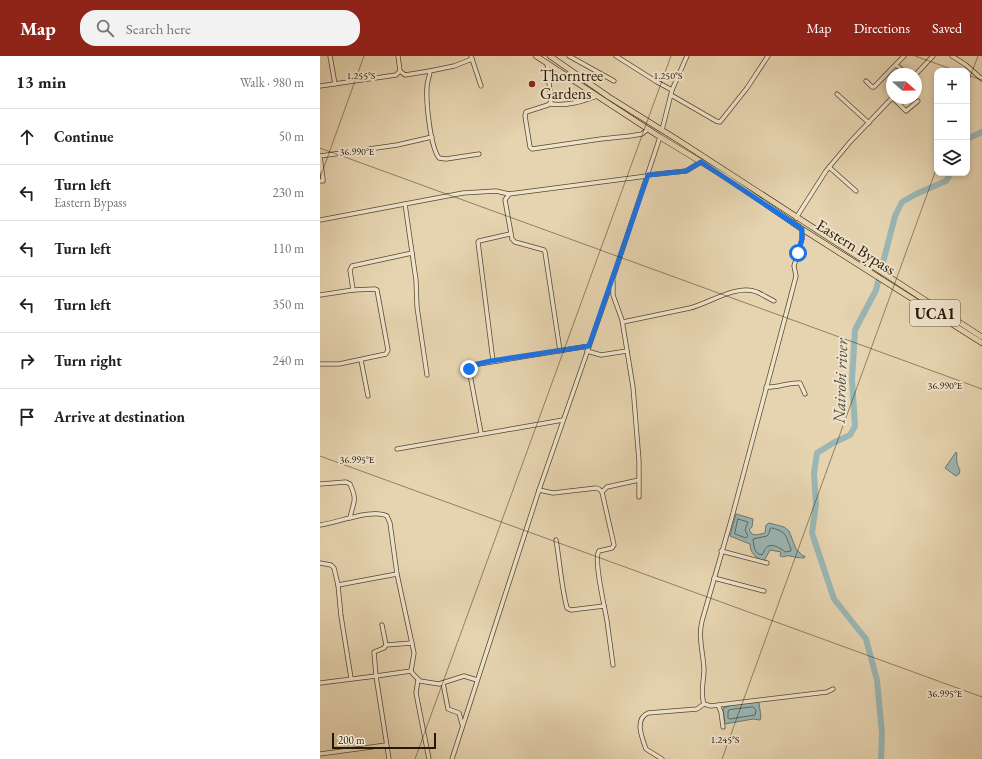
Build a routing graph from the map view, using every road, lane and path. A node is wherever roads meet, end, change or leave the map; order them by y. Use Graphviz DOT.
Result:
graph roads {
  1 [pos="330,56"];
  2 [pos="398,56"];
  3 [pos="536,56"];
  4 [pos="550,56"];
  5 [pos="569,56"];
  6 [pos="616,56"];
  7 [pos="687,56"];
  8 [pos="768,56"];
  9 [pos="904,56"];
  10 [pos="933,56"];
  11 [pos="952,56"];
  12 [pos="472,58"];
  13 [pos="547,63"];
  14 [pos="896,64"];
  15 [pos="900,68"];
  16 [pos="922,68"];
  17 [pos="400,71"];
  18 [pos="430,71"];
  19 [pos="982,79"];
  20 [pos="614,81"];
  21 [pos="866,81"];
  22 [pos="335,84"];
  23 [pos="320,86"];
  24 [pos="481,86"];
  25 [pos="672,90"];
  26 [pos="837,94"];
  27 [pos="671,95"];
  28 [pos="597,96"];
  29 [pos="550,104"];
  30 [pos="887,104"];
  31 [pos="898,104"];
  32 [pos="914,104"];
  33 [pos="869,124"];
  34 [pos="648,129"];
  35 [pos="662,130"];
  36 [pos="432,137"];
  37 [pos="660,137"];
  38 [pos="320,154"];
  39 [pos="479,154"];
  40 [pos="320,156"];
  41 [pos="701,162"];
  42 [pos="830,167"];
  43 [pos="648,176"];
  44 [pos="320,181"];
  45 [pos="856,191"];
  46 [pos="509,194"];
  47 [pos="405,204"];
  48 [pos="796,218"];
  49 [pos="320,220"];
  50 [pos="802,229"];
  51 [pos="510,234"];
  52 [pos="412,253"];
  53 [pos="613,278"];
  54 [pos="890,280"];
  55 [pos="353,290"];
  56 [pos="320,295"];
  57 [pos="774,301"];
  58 [pos="623,322"];
  59 [pos="982,337"];
  60 [pos="982,343"];
  61 [pos="589,346"];
  62 [pos="560,351"];
  63 [pos="587,351"];
  64 [pos="627,351"];
  65 [pos="361,360"];
  66 [pos="493,361"];
  67 [pos="320,364"];
  68 [pos="427,375"];
  69 [pos="766,388"];
  70 [pos="805,394"];
  71 [pos="368,396"];
  72 [pos="563,420"];
  73 [pos="481,433"];
  74 [pos="397,449"];
  75 [pos="639,480"];
  76 [pos="320,484"];
  77 [pos="539,490"];
  78 [pos="602,492"];
  79 [pos="639,497"];
  80 [pos="350,518"];
  81 [pos="320,525"];
  82 [pos="556,540"];
  83 [pos="722,551"];
  84 [pos="320,563"];
  85 [pos="767,563"];
  86 [pos="397,574"];
  87 [pos="714,578"];
  88 [pos="338,585"];
  89 [pos="764,591"];
  90 [pos="604,606"];
  91 [pos="382,625"];
  92 [pos="412,643"];
  93 [pos="386,645"];
  94 [pos="613,665"];
  95 [pos="411,671"];
  96 [pos="376,676"];
  97 [pos="351,678"];
  98 [pos="418,680"];
  99 [pos="477,680"];
  100 [pos="320,683"];
  101 [pos="443,683"];
  102 [pos="833,689"];
  103 [pos="704,704"];
  104 [pos="718,705"];
  105 [pos="462,724"];
  106 [pos="723,727"];
  107 [pos="386,745"];
  108 [pos="320,754"];
  109 [pos="389,759"];
  110 [pos="429,759"];
  111 [pos="452,759"];
  112 [pos="662,759"];
  1 -- 22 [label="street"];
  2 -- 17 [label="street"];
  3 -- 13 [label="main road, Eastern Bypass / UCA1"];
  4 -- 35 [label="main road, Eastern Bypass / UCA1"];
  5 -- 20 [label="street"];
  6 -- 25 [label="street"];
  7 -- 25 [label="street"];
  8 -- 27 [label="street"];
  9 -- 14 [label="street"];
  10 -- 16 [label="street"];
  11 -- 19 [label="street"];
  12 -- 18 [label="street"];
  12 -- 24 [label="street"];
  13 -- 28 [label="main road, Eastern Bypass / UCA1"];
  13 -- 29 [label="street"];
  14 -- 15 [label="street"];
  14 -- 21 [label="street"];
  17 -- 18 [label="street"];
  17 -- 22 [label="street"];
  18 -- 36 [label="street"];
  22 -- 23 [label="street"];
  25 -- 27 [label="street"];
  26 -- 33 [label="street"];
  27 -- 35 [label="street"];
  28 -- 29 [label="street"];
  28 -- 34 [label="main road, Eastern Bypass / UCA1"];
  29 -- 34 [label="street"];
  30 -- 33 [label="street"];
  31 -- 32 [label="street"];
  33 -- 42 [label="street"];
  34 -- 37 [label="main road, Eastern Bypass / UCA1"];
  35 -- 48 [label="main road, Eastern Bypass / UCA1"];
  36 -- 39 [label="street"];
  36 -- 40 [label="street"];
  37 -- 41 [label="main road, Eastern Bypass / UCA1"];
  37 -- 43 [label="street"];
  38 -- 40 [label="street"];
  40 -- 44 [label="street"];
  41 -- 43 [label="street"];
  41 -- 50 [label="main road, Eastern Bypass / UCA1"];
  42 -- 45 [label="street"];
  42 -- 48 [label="street"];
  43 -- 46 [label="street"];
  43 -- 53 [label="street"];
  46 -- 47 [label="street"];
  46 -- 51 [label="street"];
  47 -- 49 [label="street"];
  47 -- 52 [label="street"];
  48 -- 54 [label="main road, Eastern Bypass / UCA1"];
  50 -- 54 [label="main road, Eastern Bypass / UCA1"];
  50 -- 69 [label="street"];
  51 -- 62 [label="street"];
  51 -- 66 [label="street"];
  52 -- 55 [label="street"];
  52 -- 68 [label="street"];
  53 -- 58 [label="street"];
  53 -- 61 [label="street"];
  54 -- 59 [label="main road, Eastern Bypass / UCA1"];
  54 -- 60 [label="main road, Eastern Bypass / UCA1"];
  55 -- 56 [label="street"];
  55 -- 65 [label="street"];
  57 -- 58 [label="street"];
  58 -- 64 [label="street"];
  61 -- 62 [label="street"];
  61 -- 63 [label="street"];
  62 -- 66 [label="street"];
  63 -- 64 [label="street"];
  63 -- 72 [label="street"];
  64 -- 75 [label="street"];
  65 -- 67 [label="street"];
  65 -- 71 [label="street"];
  66 -- 73 [label="street"];
  69 -- 70 [label="street"];
  69 -- 83 [label="street"];
  72 -- 73 [label="street"];
  72 -- 77 [label="street"];
  73 -- 74 [label="street"];
  75 -- 78 [label="street"];
  75 -- 79 [label="street"];
  76 -- 80 [label="street"];
  77 -- 78 [label="street"];
  77 -- 99 [label="street"];
  78 -- 90 [label="street"];
  80 -- 81 [label="street"];
  80 -- 86 [label="street"];
  82 -- 90 [label="street"];
  83 -- 85 [label="street"];
  83 -- 87 [label="street"];
  84 -- 88 [label="street"];
  86 -- 88 [label="street"];
  86 -- 92 [label="street"];
  87 -- 89 [label="street"];
  87 -- 103 [label="street"];
  88 -- 97 [label="street"];
  90 -- 94 [label="street"];
  91 -- 93 [label="street"];
  92 -- 93 [label="street"];
  92 -- 95 [label="street"];
  93 -- 96 [label="street"];
  95 -- 96 [label="street"];
  95 -- 98 [label="street"];
  96 -- 97 [label="street"];
  96 -- 107 [label="street"];
  97 -- 100 [label="street"];
  98 -- 101 [label="street"];
  98 -- 110 [label="street"];
  99 -- 101 [label="street"];
  99 -- 105 [label="street"];
  101 -- 105 [label="street"];
  102 -- 104 [label="street"];
  103 -- 104 [label="street"];
  103 -- 112 [label="street"];
  104 -- 106 [label="street"];
  105 -- 111 [label="street"];
  107 -- 108 [label="street"];
  107 -- 109 [label="street"];
}
